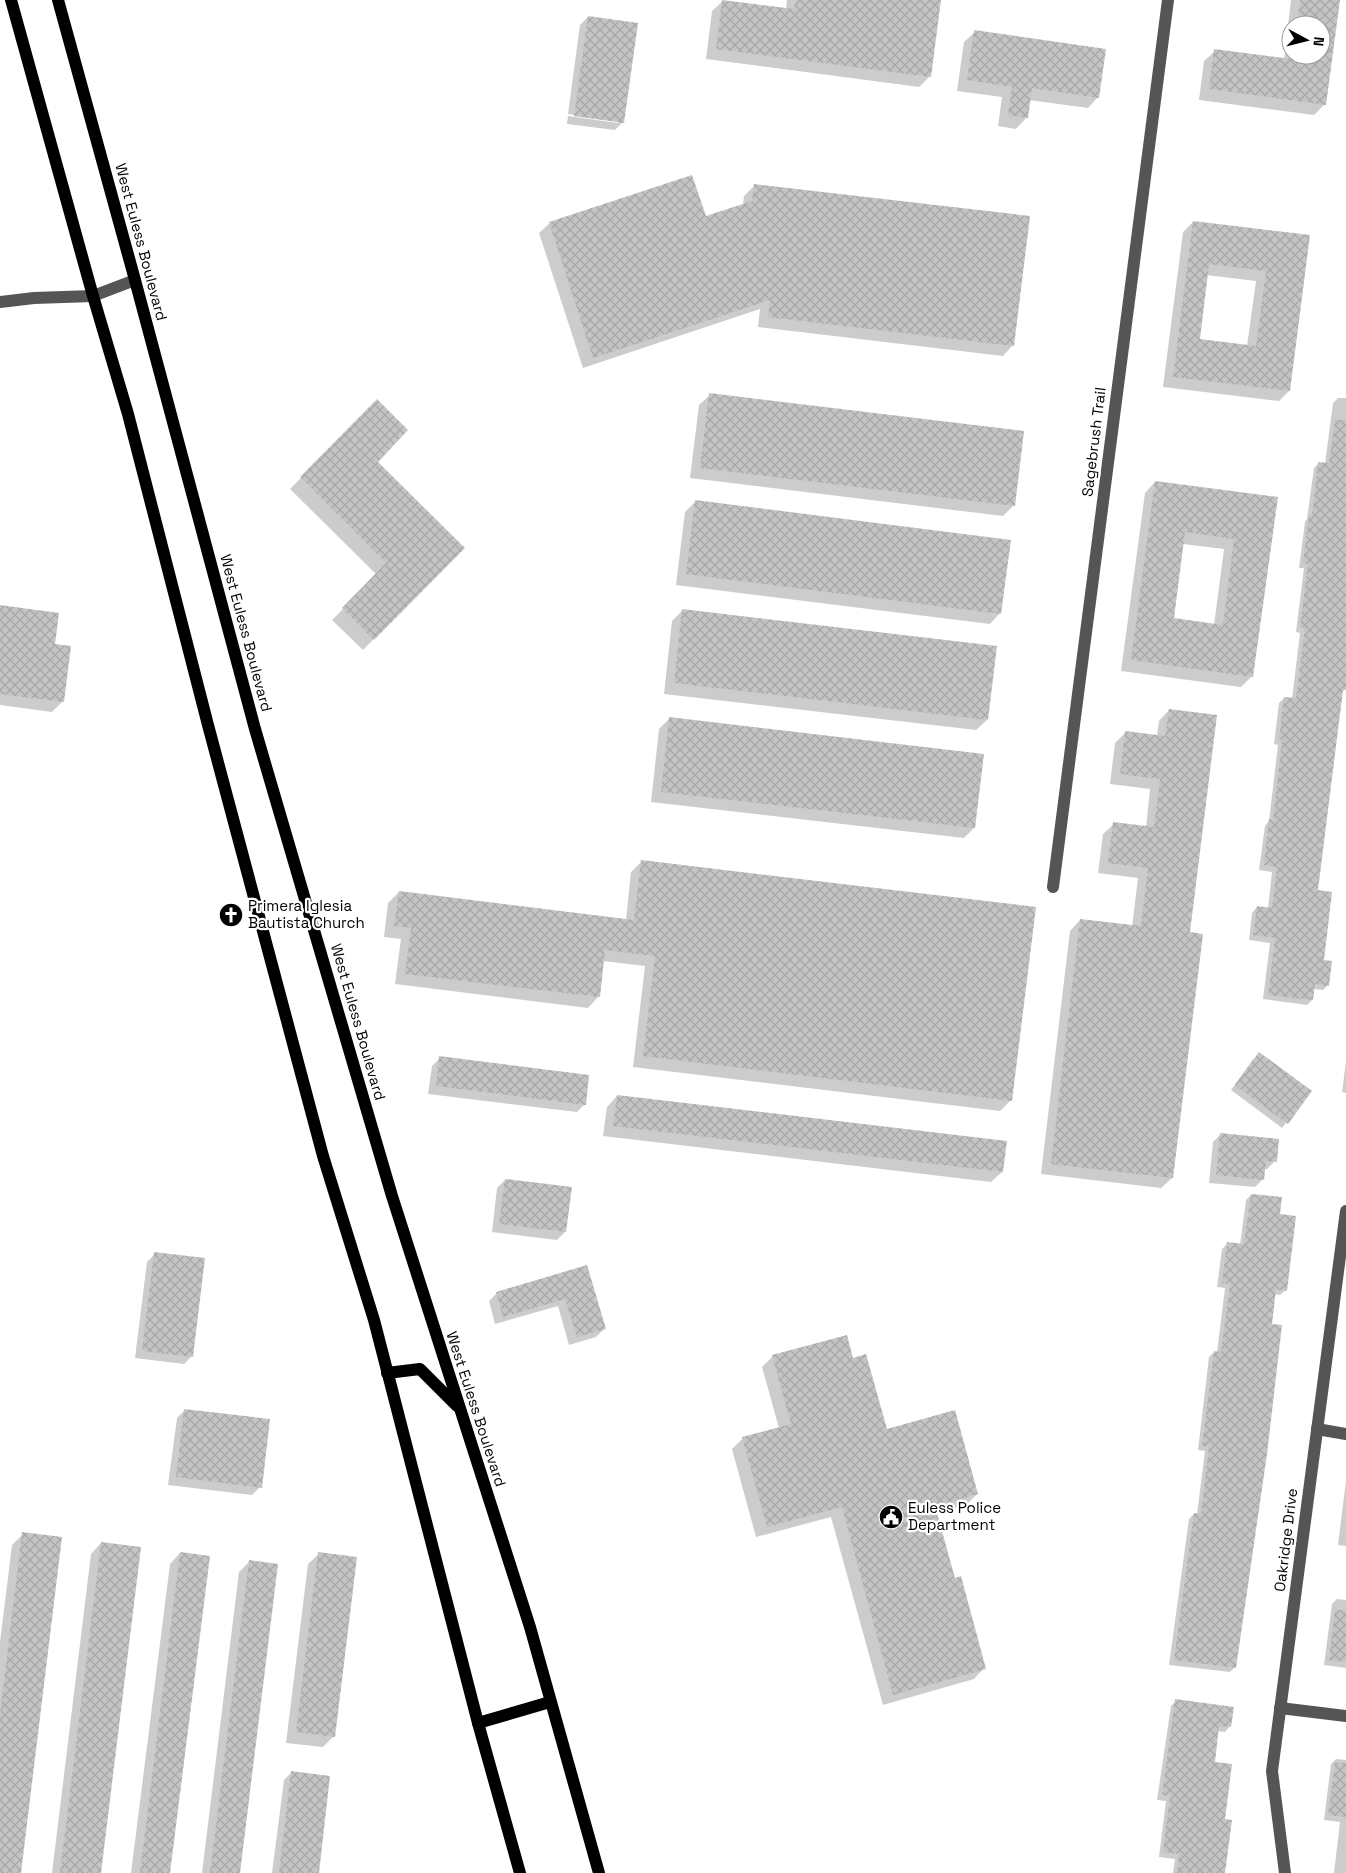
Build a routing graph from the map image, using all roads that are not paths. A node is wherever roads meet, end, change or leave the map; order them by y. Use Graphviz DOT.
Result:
graph roads {
  1 [pos="12,0"];
  2 [pos="58,0"];
  3 [pos="1168,0"];
  4 [pos="135,280"];
  5 [pos="93,296"];
  6 [pos="0,302"];
  7 [pos="1053,887"];
  8 [pos="1346,1210"];
  9 [pos="388,1373"];
  10 [pos="459,1408"];
  11 [pos="1317,1429"];
  12 [pos="1346,1434"];
  13 [pos="550,1702"];
  14 [pos="1280,1708"];
  15 [pos="1346,1716"];
  16 [pos="478,1723"];
  17 [pos="520,1873"];
  18 [pos="599,1873"];
  19 [pos="1285,1873"];
  1 -- 5 [label="main road"];
  2 -- 4 [label="main road, West Euless Boulevard"];
  3 -- 7 [label="street, Sagebrush Trail"];
  4 -- 5 [label="street"];
  4 -- 10 [label="main road, West Euless Boulevard"];
  5 -- 6 [label="street"];
  5 -- 9 [label="main road"];
  8 -- 11 [label="street, Oakridge Drive"];
  9 -- 10 [label="main road"];
  9 -- 16 [label="main road"];
  10 -- 13 [label="main road, West Euless Boulevard"];
  11 -- 12 [label="street"];
  11 -- 14 [label="street, Oakridge Drive"];
  13 -- 16 [label="main road"];
  13 -- 18 [label="main road, West Euless Boulevard"];
  14 -- 15 [label="street"];
  14 -- 19 [label="street, Oakridge Drive"];
  16 -- 17 [label="main road"];
}
